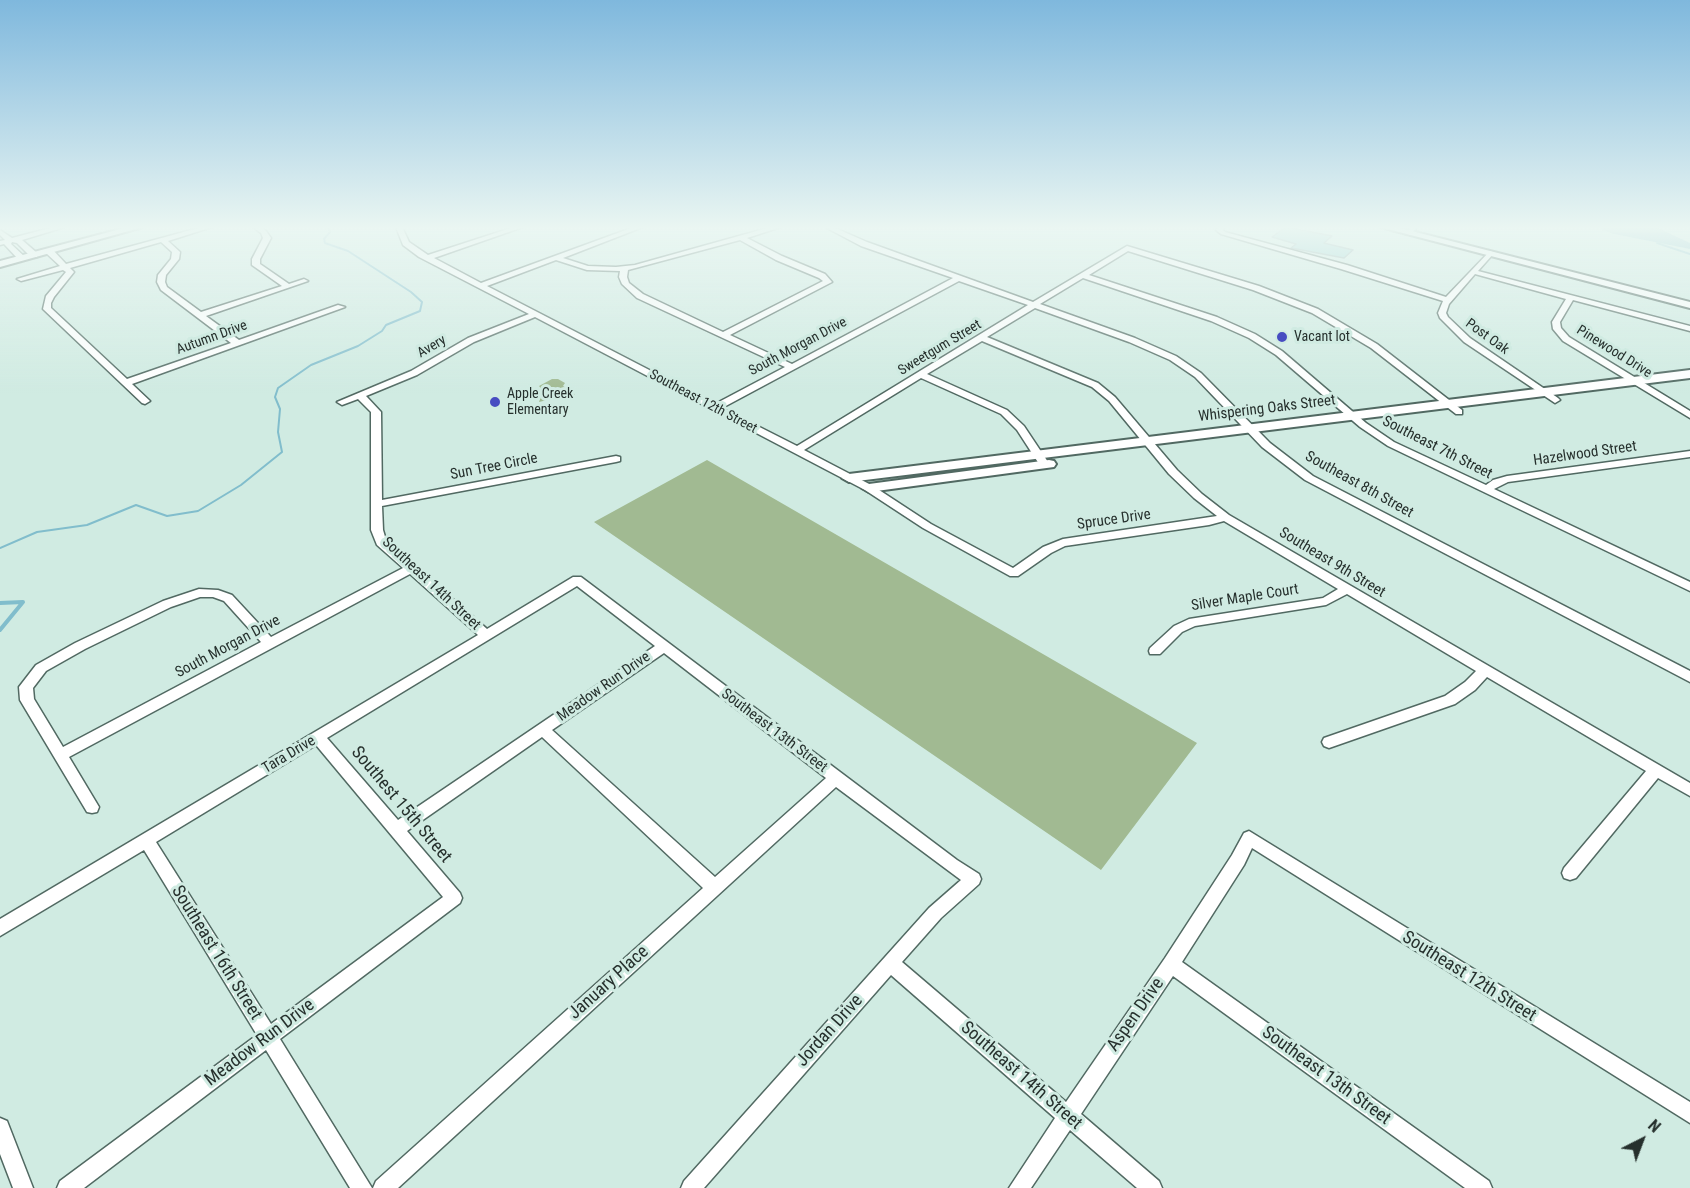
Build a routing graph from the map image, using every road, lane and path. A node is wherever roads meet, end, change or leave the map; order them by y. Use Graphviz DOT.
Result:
graph roads {
  1 [pos="62,282"];
  2 [pos="162,282"];
  3 [pos="282,282"];
  4 [pos="299,282"];
  5 [pos="476,282"];
  6 [pos="488,282"];
  7 [pos="625,282"];
  8 [pos="826,282"];
  9 [pos="951,282"];
  10 [pos="972,282"];
  11 [pos="1074,282"];
  12 [pos="1104,282"];
  13 [pos="1238,282"];
  14 [pos="1392,282"];
  15 [pos="1464,282"];
  16 [pos="1515,282"];
  17 [pos="1603,282"];
  18 [pos="481,285"];
  19 [pos="287,286"];
  20 [pos="1571,297"];
  21 [pos="1448,300"];
  22 [pos="1036,305"];
  23 [pos="1690,305"];
  24 [pos="341,307"];
  25 [pos="535,314"];
  26 [pos="201,315"];
  27 [pos="1690,329"];
  28 [pos="723,334"];
  29 [pos="982,338"];
  30 [pos="237,343"];
  31 [pos="792,367"];
  32 [pos="1690,374"];
  33 [pos="921,375"];
  34 [pos="1634,381"];
  35 [pos="126,383"];
  36 [pos="1690,384"];
  37 [pos="1648,389"];
  38 [pos="1543,392"];
  39 [pos="359,395"];
  40 [pos="1555,400"];
  41 [pos="145,401"];
  42 [pos="342,402"];
  43 [pos="715,408"];
  44 [pos="1454,408"];
  45 [pos="1352,415"];
  46 [pos="1690,415"];
  47 [pos="1363,424"];
  48 [pos="1255,433"];
  49 [pos="1151,446"];
  50 [pos="796,451"];
  51 [pos="1690,454"];
  52 [pos="616,459"];
  53 [pos="1041,460"];
  54 [pos="849,478"];
  55 [pos="869,488"];
  56 [pos="1486,490"];
  57 [pos="377,504"];
  58 [pos="1225,517"];
  59 [pos="411,568"];
  60 [pos="1014,573"];
  61 [pos="577,580"];
  62 [pos="1690,587"];
  63 [pos="1346,589"];
  64 [pos="487,636"];
  65 [pos="270,644"];
  66 [pos="663,647"];
  67 [pos="1155,651"];
  68 [pos="1485,670"];
  69 [pos="1690,677"];
  70 [pos="543,730"];
  71 [pos="318,737"];
  72 [pos="1329,742"];
  73 [pos="61,755"];
  74 [pos="1656,770"];
  75 [pos="836,778"];
  76 [pos="1690,790"];
  77 [pos="92,807"];
  78 [pos="397,829"];
  79 [pos="1249,838"];
  80 [pos="146,840"];
  81 [pos="1570,873"];
  82 [pos="973,879"];
  83 [pos="715,888"];
  84 [pos="454,898"];
  85 [pos="0,928"];
  86 [pos="891,964"];
  87 [pos="1171,964"];
  88 [pos="267,1038"];
  89 [pos="1690,1113"];
  90 [pos="1067,1116"];
  91 [pos="0,1128"];
  92 [pos="23,1188"];
  93 [pos="67,1188"];
  94 [pos="362,1188"];
  95 [pos="383,1188"];
  96 [pos="691,1188"];
  97 [pos="1019,1188"];
  98 [pos="1152,1188"];
  99 [pos="1482,1188"];
  1 -- 35 [label="street"];
  2 -- 26 [label="street"];
  3 -- 19 [label="street"];
  4 -- 19 [label="street"];
  5 -- 18 [label="street, Southeast 12th Street"];
  6 -- 18 [label="street"];
  7 -- 28 [label="street"];
  8 -- 28 [label="street"];
  9 -- 31 [label="street, South Morgan Drive"];
  10 -- 22 [label="street, Southeast 8th Street"];
  11 -- 22 [label="street, Sweetgum Street"];
  12 -- 45 [label="street, Southeast 7th Street"];
  13 -- 44 [label="street, Sweetgum Street"];
  14 -- 21 [label="street"];
  15 -- 21 [label="street"];
  16 -- 20 [label="street"];
  17 -- 23 [label="street"];
  18 -- 25 [label="street, Southeast 12th Street"];
  19 -- 26 [label="street"];
  20 -- 27 [label="street"];
  20 -- 34 [label="street, Pinewood Drive"];
  21 -- 38 [label="street, Post Oak"];
  22 -- 29 [label="street, Sweetgum Street"];
  22 -- 48 [label="street, Southeast 8th Street"];
  24 -- 30 [label="street, Autumn Drive"];
  25 -- 39 [label="street, Avery"];
  25 -- 43 [label="street, Southeast 12th Street"];
  26 -- 30 [label="street"];
  28 -- 31 [label="street"];
  29 -- 33 [label="street, Sweetgum Street"];
  29 -- 49 [label="street, Southeast 9th Street"];
  30 -- 35 [label="street, Autumn Drive"];
  31 -- 43 [label="street, South Morgan Drive"];
  32 -- 34 [label="street, Whispering Oaks Street"];
  33 -- 50 [label="street, Sweetgum Street"];
  33 -- 53 [label="street"];
  34 -- 37 [label="street, Pinewood Drive"];
  34 -- 38 [label="street, Whispering Oaks Street"];
  35 -- 41 [label="street"];
  36 -- 37 [label="street, Whispering Oaks Street"];
  37 -- 40 [label="street, Whispering Oaks Street"];
  37 -- 46 [label="street, Pinewood Drive"];
  38 -- 40 [label="street, Post Oak"];
  38 -- 44 [label="street, Whispering Oaks Street"];
  39 -- 42 [label="street, Avery"];
  39 -- 57 [label="street, Southeast 14th Street"];
  40 -- 44 [label="street, Whispering Oaks Street"];
  43 -- 50 [label="street, Southeast 12th Street"];
  44 -- 45 [label="street, Whispering Oaks Street"];
  44 -- 47 [label="street, Whispering Oaks Street"];
  45 -- 47 [label="street, Southeast 7th Street"];
  45 -- 48 [label="street, Whispering Oaks Street"];
  47 -- 48 [label="street, Whispering Oaks Street"];
  47 -- 56 [label="street, Southeast 7th Street"];
  48 -- 49 [label="street, Whispering Oaks Street"];
  48 -- 69 [label="street, Southeast 8th Street"];
  49 -- 53 [label="street, Whispering Oaks Street"];
  49 -- 58 [label="street, Southeast 9th Street"];
  50 -- 54 [label="street, Southeast 12th Street"];
  51 -- 56 [label="street, Hazelwood Street"];
  52 -- 57 [label="street, Sun Tree Circle"];
  53 -- 54 [label="street, Whispering Oaks Street"];
  53 -- 55 [label="street, Whispering Oaks Street"];
  54 -- 55 [label="street, Southeast 12th Street"];
  55 -- 60 [label="street, Southeast 12th Street"];
  56 -- 62 [label="street, Southeast 7th Street"];
  57 -- 59 [label="street, Southeast 14th Street"];
  58 -- 60 [label="street, Spruce Drive"];
  58 -- 63 [label="street, Southeast 9th Street"];
  59 -- 64 [label="street, Southeast 14th Street"];
  59 -- 65 [label="street, South Morgan Drive"];
  61 -- 64 [label="street, Tara Drive"];
  61 -- 66 [label="street, Southeast 13th Street"];
  63 -- 67 [label="street, Silver Maple Court"];
  63 -- 68 [label="street, Southeast 9th Street"];
  64 -- 71 [label="street, Tara Drive"];
  65 -- 73 [label="street, South Morgan Drive"];
  65 -- 73 [label="street"];
  66 -- 70 [label="street, Meadow Run Drive"];
  66 -- 75 [label="street, Southeast 13th Street"];
  68 -- 72 [label="street"];
  68 -- 74 [label="street, Southeast 9th Street"];
  70 -- 78 [label="street, Meadow Run Drive"];
  70 -- 83 [label="street"];
  71 -- 78 [label="street, Southest 15th Street"];
  71 -- 80 [label="street, Tara Drive"];
  73 -- 77 [label="street"];
  74 -- 76 [label="street, Southeast 9th Street"];
  74 -- 81 [label="street"];
  75 -- 82 [label="street, Southeast 13th Street"];
  75 -- 83 [label="street, January Place"];
  78 -- 84 [label="street, Southest 15th Street"];
  79 -- 87 [label="street, Aspen Drive"];
  79 -- 89 [label="street, Southeast 12th Street"];
  80 -- 85 [label="street, Tara Drive"];
  80 -- 88 [label="street, Southeast 16th Street"];
  82 -- 86 [label="street, Jordan Drive"];
  83 -- 95 [label="street, January Place"];
  84 -- 88 [label="street, Meadow Run Drive"];
  86 -- 90 [label="street, Southeast 14th Street"];
  86 -- 96 [label="street, Jordan Drive"];
  87 -- 90 [label="street, Aspen Drive"];
  87 -- 99 [label="street, Southeast 13th Street"];
  88 -- 93 [label="street, Meadow Run Drive"];
  88 -- 94 [label="street, Southeast 16th Street"];
  90 -- 97 [label="street, Aspen Drive"];
  90 -- 98 [label="street, Southeast 14th Street"];
  91 -- 92 [label="street"];
}
